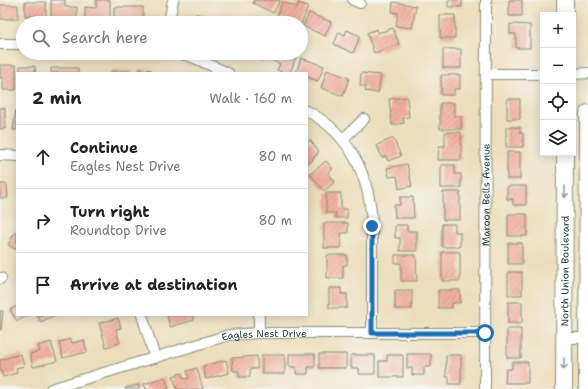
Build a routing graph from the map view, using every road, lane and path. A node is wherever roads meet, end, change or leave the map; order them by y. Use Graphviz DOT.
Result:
graph roads {
  1 [pos="174,0"];
  2 [pos="486,0"];
  3 [pos="565,0"];
  4 [pos="565,12"];
  5 [pos="171,16"];
  6 [pos="0,44"];
  7 [pos="16,44"];
  8 [pos="199,60"];
  9 [pos="226,72"];
  10 [pos="486,74"];
  11 [pos="540,74"];
  12 [pos="576,74"];
  13 [pos="588,74"];
  14 [pos="308,112"];
  15 [pos="588,113"];
  16 [pos="364,119"];
  17 [pos="343,138"];
  18 [pos="0,155"];
  19 [pos="16,156"];
  20 [pos="565,156"];
  21 [pos="588,170"];
  22 [pos="588,260"];
  23 [pos="142,316"];
  24 [pos="259,316"];
  25 [pos="259,333"];
  26 [pos="372,333"];
  27 [pos="485,333"];
  28 [pos="564,338"];
  29 [pos="587,338"];
  30 [pos="155,358"];
  31 [pos="587,388"];
  32 [pos="51,389"];
  33 [pos="485,389"];
  34 [pos="564,389"];
  1 -- 5 [label="street"];
  2 -- 10 [label="street, Maroon Bells Avenue"];
  3 -- 4 [label="main road"];
  6 -- 7 [label="street"];
  8 -- 9 [label="street"];
  10 -- 11 [label="street"];
  10 -- 27 [label="street, Maroon Bells Avenue"];
  12 -- 13 [label="street"];
  14 -- 17 [label="street"];
  15 -- 21 [label="main road"];
  16 -- 17 [label="street"];
  17 -- 26 [label="street"];
  18 -- 19 [label="street"];
  20 -- 28 [label="main road, North Union Boulevard, one-way"];
  21 -- 22 [label="main road"];
  22 -- 29 [label="main road"];
  23 -- 30 [label="street"];
  24 -- 25 [label="street"];
  25 -- 26 [label="street, Eagles Nest Drive"];
  25 -- 30 [label="street, Eagles Nest Drive"];
  26 -- 27 [label="street, Eagles Nest Drive"];
  27 -- 33 [label="street, Maroon Bells Avenue"];
  28 -- 29 [label="street"];
  28 -- 34 [label="main road, North Union Boulevard, one-way"];
  29 -- 31 [label="main road"];
  30 -- 32 [label="street, Eagles Nest Drive"];
}
